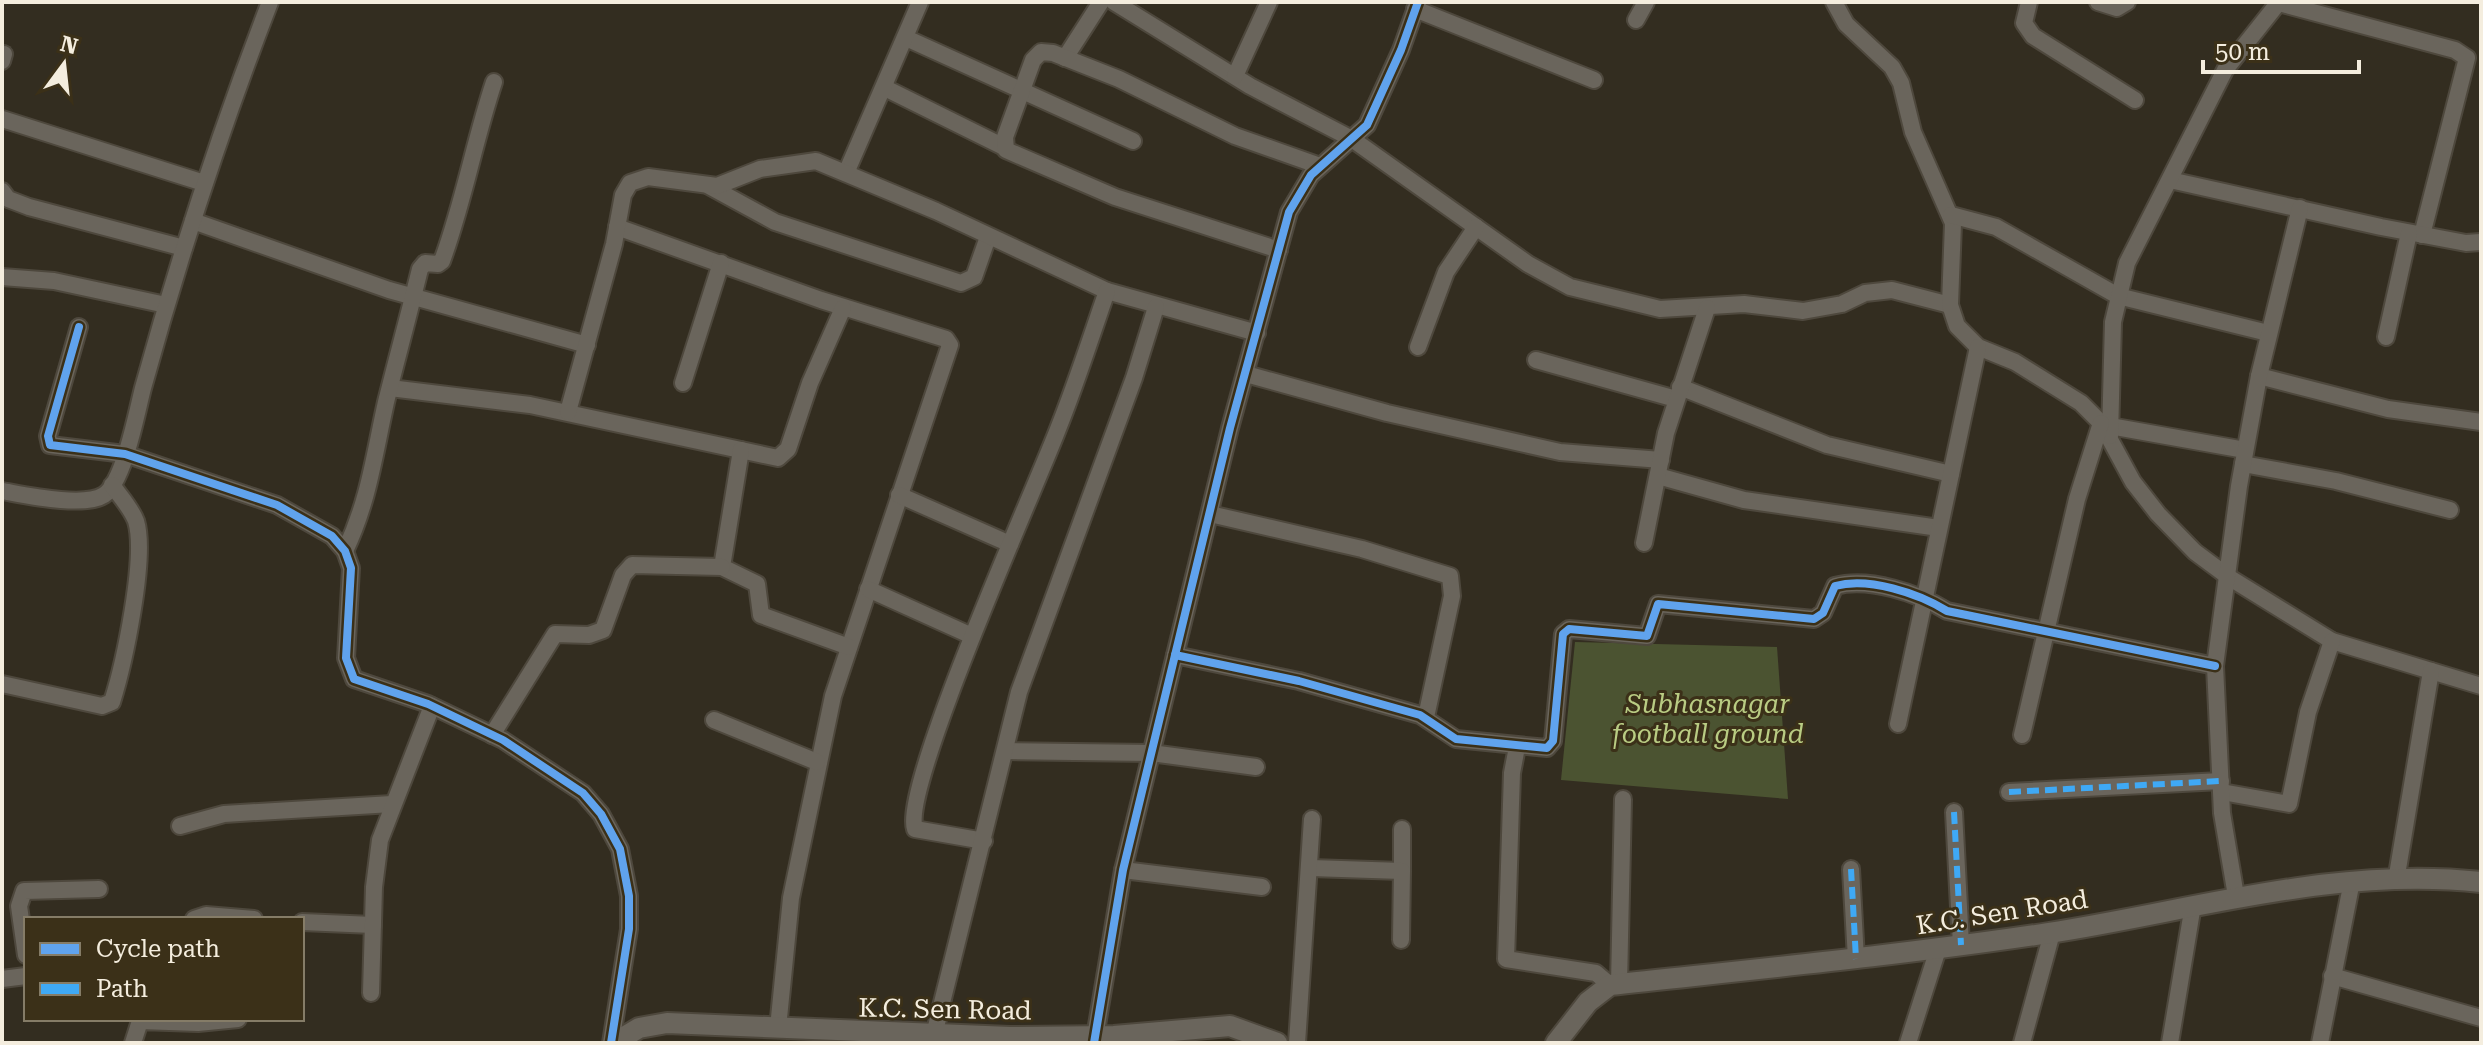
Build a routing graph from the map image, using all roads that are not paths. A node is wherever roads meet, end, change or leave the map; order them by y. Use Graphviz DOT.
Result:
graph roads {
  1 [pos="270,2"];
  2 [pos="920,2"];
  3 [pos="1101,2"];
  4 [pos="1114,2"];
  5 [pos="1269,2"];
  6 [pos="1646,2"];
  7 [pos="1834,2"];
  8 [pos="2029,2"];
  9 [pos="2098,2"];
  10 [pos="2127,2"];
  11 [pos="2279,2"];
  12 [pos="1416,5"];
  13 [pos="1636,20"];
  14 [pos="906,38"];
  15 [pos="1065,58"];
  16 [pos="1235,76"];
  17 [pos="1594,80"];
  18 [pos="494,82"];
  19 [pos="885,88"];
  20 [pos="1022,89"];
  21 [pos="2135,100"];
  22 [pos="2,119"];
  23 [pos="1352,139"];
  24 [pos="1133,141"];
  25 [pos="1004,147"];
  26 [pos="1320,166"];
  27 [pos="846,173"];
  28 [pos="2,177"];
  29 [pos="2170,180"];
  30 [pos="204,183"];
  31 [pos="709,186"];
  32 [pos="2,188"];
  33 [pos="2300,208"];
  34 [pos="1951,215"];
  35 [pos="193,221"];
  36 [pos="617,227"];
  37 [pos="1476,227"];
  38 [pos="2415,234"];
  39 [pos="988,237"];
  40 [pos="2481,242"];
  41 [pos="184,248"];
  42 [pos="1279,250"];
  43 [pos="721,263"];
  44 [pos="2,277"];
  45 [pos="1107,291"];
  46 [pos="2118,296"];
  47 [pos="413,298"];
  48 [pos="166,305"];
  49 [pos="1950,305"];
  50 [pos="1156,307"];
  51 [pos="843,308"];
  52 [pos="1707,308"];
  53 [pos="79,327"];
  54 [pos="1257,333"];
  55 [pos="2268,333"];
  56 [pos="2386,337"];
  57 [pos="587,345"];
  58 [pos="1418,347"];
  59 [pos="1978,347"];
  60 [pos="1536,360"];
  61 [pos="1246,374"];
  62 [pos="2259,376"];
  63 [pos="683,383"];
  64 [pos="390,388"];
  65 [pos="1678,393"];
  66 [pos="568,412"];
  67 [pos="2481,422"];
  68 [pos="2107,429"];
  69 [pos="741,450"];
  70 [pos="125,454"];
  71 [pos="2244,457"];
  72 [pos="1660,468"];
  73 [pos="1951,474"];
  74 [pos="112,485"];
  75 [pos="2,491"];
  76 [pos="899,495"];
  77 [pos="2450,510"];
  78 [pos="1210,514"];
  79 [pos="1939,528"];
  80 [pos="1644,543"];
  81 [pos="1010,544"];
  82 [pos="345,551"];
  83 [pos="722,567"];
  84 [pos="2230,578"];
  85 [pos="868,589"];
  86 [pos="1923,597"];
  87 [pos="2047,631"];
  88 [pos="972,636"];
  89 [pos="2332,641"];
  90 [pos="849,647"];
  91 [pos="1175,655"];
  92 [pos="2215,666"];
  93 [pos="2431,671"];
  94 [pos="2,684"];
  95 [pos="2481,686"];
  96 [pos="432,706"];
  97 [pos="1426,717"];
  98 [pos="714,720"];
  99 [pos="1898,724"];
  100 [pos="492,735"];
  101 [pos="2022,735"];
  102 [pos="1517,747"];
  103 [pos="1006,751"];
  104 [pos="1151,753"];
  105 [pos="817,762"];
  106 [pos="1256,767"];
  107 [pos="2221,786"];
  108 [pos="2009,792"];
  109 [pos="1623,799"];
  110 [pos="392,804"];
  111 [pos="1954,812"];
  112 [pos="1312,819"];
  113 [pos="180,826"];
  114 [pos="1402,829"];
  115 [pos="984,841"];
  116 [pos="1311,868"];
  117 [pos="1851,869"];
  118 [pos="1123,870"];
  119 [pos="1402,871"];
  120 [pos="2352,881"];
  121 [pos="2396,881"];
  122 [pos="2481,882"];
  123 [pos="1262,887"];
  124 [pos="99,889"];
  125 [pos="2236,896"];
  126 [pos="2193,905"];
  127 [pos="200,917"];
  128 [pos="230,917"];
  129 [pos="304,922"];
  130 [pos="373,925"];
  131 [pos="2052,933"];
  132 [pos="1401,940"];
  133 [pos="24,941"];
  134 [pos="1961,945"];
  135 [pos="1938,949"];
  136 [pos="1856,959"];
  137 [pos="24,976"];
  138 [pos="2332,976"];
  139 [pos="2,979"];
  140 [pos="1614,984"];
  141 [pos="371,993"];
  142 [pos="2481,1018"];
  143 [pos="140,1021"];
  144 [pos="140,1021"];
  145 [pos="218,1021"];
  146 [pos="778,1028"];
  147 [pos="934,1035"];
  148 [pos="840,1038"];
  149 [pos="875,1038"];
  150 [pos="1094,1040"];
  151 [pos="133,1043"];
  152 [pos="612,1043"];
  153 [pos="1277,1043"];
  154 [pos="1297,1043"];
  155 [pos="1556,1043"];
  156 [pos="1908,1043"];
  157 [pos="2022,1043"];
  158 [pos="2170,1043"];
  159 [pos="2320,1043"];
  1 -- 30 [label="street"];
  2 -- 14 [label="street"];
  3 -- 15 [label="street"];
  4 -- 16 [label="street"];
  5 -- 16 [label="street"];
  6 -- 13 [label="street"];
  7 -- 34 [label="street"];
  8 -- 21 [label="street"];
  9 -- 10 [label="street"];
  11 -- 29 [label="street"];
  11 -- 38 [label="street"];
  12 -- 17 [label="street"];
  12 -- 23 [label="street"];
  14 -- 19 [label="street"];
  14 -- 20 [label="street"];
  15 -- 20 [label="street"];
  15 -- 26 [label="street"];
  16 -- 23 [label="street"];
  18 -- 47 [label="street"];
  19 -- 25 [label="street"];
  19 -- 27 [label="street"];
  20 -- 24 [label="street"];
  20 -- 25 [label="street"];
  22 -- 30 [label="street"];
  23 -- 26 [label="street"];
  23 -- 37 [label="street"];
  25 -- 42 [label="street"];
  26 -- 42 [label="street"];
  27 -- 31 [label="street"];
  27 -- 39 [label="street"];
  28 -- 32 [label="street"];
  29 -- 33 [label="street"];
  29 -- 46 [label="street"];
  30 -- 35 [label="street"];
  31 -- 36 [label="street"];
  31 -- 39 [label="street"];
  32 -- 41 [label="street"];
  33 -- 38 [label="street"];
  33 -- 55 [label="street"];
  34 -- 46 [label="street"];
  34 -- 49 [label="street"];
  35 -- 41 [label="street"];
  35 -- 47 [label="street"];
  36 -- 43 [label="street"];
  36 -- 57 [label="street"];
  37 -- 52 [label="street"];
  37 -- 58 [label="street"];
  38 -- 40 [label="street"];
  38 -- 56 [label="street"];
  39 -- 45 [label="street"];
  41 -- 48 [label="street"];
  42 -- 54 [label="street"];
  43 -- 51 [label="street"];
  43 -- 63 [label="street"];
  44 -- 48 [label="street"];
  45 -- 50 [label="street"];
  45 -- 81 [label="street"];
  46 -- 55 [label="street"];
  46 -- 68 [label="street"];
  47 -- 57 [label="street"];
  47 -- 64 [label="street"];
  48 -- 70 [label="street"];
  49 -- 52 [label="street"];
  49 -- 59 [label="street"];
  50 -- 54 [label="street"];
  50 -- 103 [label="street"];
  51 -- 69 [label="street"];
  51 -- 76 [label="street"];
  52 -- 65 [label="street"];
  53 -- 70 [label="street"];
  54 -- 61 [label="street"];
  55 -- 62 [label="street"];
  57 -- 66 [label="street"];
  59 -- 68 [label="street"];
  59 -- 73 [label="street"];
  60 -- 65 [label="street"];
  61 -- 72 [label="street"];
  61 -- 78 [label="street"];
  62 -- 67 [label="street"];
  62 -- 71 [label="street"];
  64 -- 66 [label="street"];
  64 -- 82 [label="street"];
  65 -- 72 [label="street"];
  65 -- 73 [label="street"];
  66 -- 69 [label="street"];
  68 -- 71 [label="street"];
  68 -- 84 [label="street"];
  68 -- 87 [label="street"];
  69 -- 83 [label="street"];
  70 -- 74 [label="street"];
  70 -- 82 [label="street"];
  71 -- 77 [label="street"];
  71 -- 84 [label="street"];
  72 -- 79 [label="street"];
  72 -- 80 [label="street"];
  73 -- 79 [label="street"];
  74 -- 75 [label="street"];
  74 -- 94 [label="street"];
  76 -- 81 [label="street"];
  76 -- 85 [label="street"];
  78 -- 91 [label="street"];
  78 -- 97 [label="street"];
  79 -- 86 [label="street"];
  81 -- 88 [label="street"];
  82 -- 96 [label="street"];
  83 -- 90 [label="street"];
  83 -- 100 [label="street"];
  84 -- 89 [label="street"];
  84 -- 92 [label="street"];
  85 -- 88 [label="street"];
  85 -- 90 [label="street"];
  86 -- 87 [label="street"];
  86 -- 99 [label="street"];
  86 -- 102 [label="street"];
  87 -- 92 [label="street"];
  87 -- 101 [label="street"];
  88 -- 115 [label="street"];
  89 -- 93 [label="street"];
  89 -- 107 [label="street"];
  90 -- 105 [label="street"];
  91 -- 97 [label="street"];
  91 -- 104 [label="street"];
  92 -- 107 [label="street"];
  93 -- 95 [label="street"];
  93 -- 121 [label="street"];
  96 -- 100 [label="street"];
  96 -- 110 [label="street"];
  97 -- 102 [label="street"];
  98 -- 105 [label="street"];
  100 -- 152 [label="street"];
  102 -- 140 [label="street"];
  103 -- 104 [label="street"];
  103 -- 115 [label="street"];
  104 -- 106 [label="street"];
  104 -- 118 [label="street"];
  105 -- 146 [label="street"];
  107 -- 108 [label="street"];
  107 -- 125 [label="street"];
  109 -- 140 [label="street"];
  110 -- 113 [label="street"];
  110 -- 130 [label="street"];
  111 -- 134 [label="street"];
  112 -- 116 [label="street"];
  114 -- 119 [label="street"];
  115 -- 147 [label="street"];
  116 -- 119 [label="street"];
  116 -- 154 [label="street"];
  117 -- 136 [label="street"];
  118 -- 123 [label="street"];
  118 -- 150 [label="street"];
  119 -- 132 [label="street"];
  120 -- 121 [label="street, K.C. Sen Road"];
  120 -- 125 [label="street, K.C. Sen Road"];
  120 -- 138 [label="street"];
  121 -- 122 [label="street, K.C. Sen Road"];
  124 -- 133 [label="street"];
  125 -- 126 [label="street, K.C. Sen Road"];
  126 -- 131 [label="street, K.C. Sen Road"];
  126 -- 158 [label="street"];
  127 -- 128 [label="street"];
  129 -- 130 [label="street"];
  130 -- 141 [label="street"];
  131 -- 134 [label="street, K.C. Sen Road"];
  131 -- 157 [label="street"];
  134 -- 135 [label="street, K.C. Sen Road"];
  135 -- 136 [label="street, K.C. Sen Road"];
  135 -- 156 [label="street"];
  136 -- 140 [label="street, K.C. Sen Road"];
  137 -- 139 [label="street"];
  138 -- 142 [label="street"];
  138 -- 159 [label="street"];
  140 -- 155 [label="street"];
  143 -- 151 [label="street"];
  144 -- 145 [label="street"];
  146 -- 148 [label="street, K.C. Sen Road"];
  146 -- 152 [label="street, K.C. Sen Road"];
  147 -- 149 [label="street, K.C. Sen Road"];
  147 -- 150 [label="street, K.C. Sen Road"];
  148 -- 149 [label="street, K.C. Sen Road"];
  150 -- 153 [label="street, K.C. Sen Road"];
}
